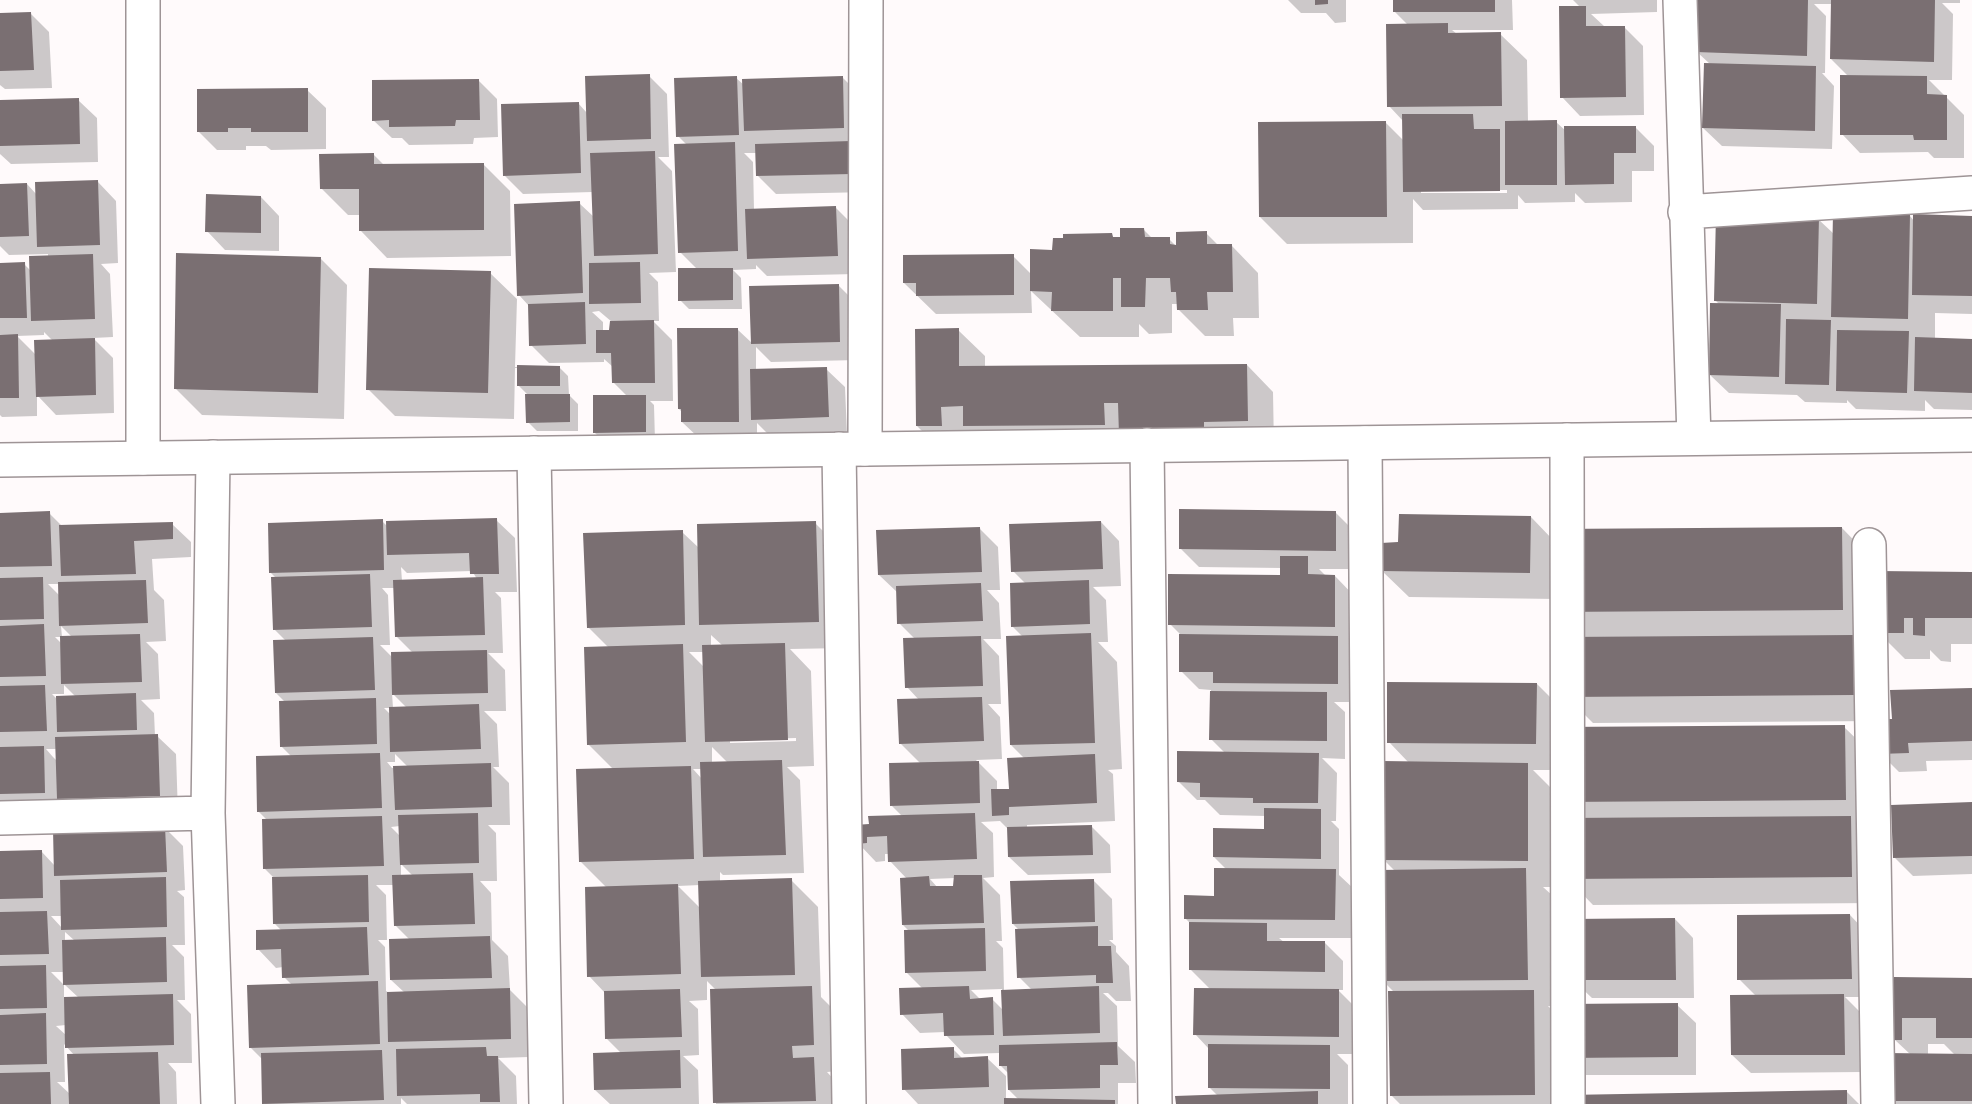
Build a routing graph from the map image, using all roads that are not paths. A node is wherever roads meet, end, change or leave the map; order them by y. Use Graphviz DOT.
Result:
graph roads {
  1 [pos="143,0"];
  2 [pos="866,0"];
  3 [pos="1680,0"];
  4 [pos="1972,193"];
  5 [pos="1685,212"];
  6 [pos="1972,435"];
  7 [pos="1694,438"];
  8 [pos="1567,440"];
  9 [pos="1365,443"];
  10 [pos="1147,445"];
  11 [pos="852,449"];
  12 [pos="534,453"];
  13 [pos="213,457"];
  14 [pos="143,458"];
  15 [pos="0,460"];
  16 [pos="1869,545"];
  17 [pos="208,813"];
  18 [pos="0,818"];
  19 [pos="218,1104"];
  20 [pos="546,1104"];
  21 [pos="849,1104"];
  22 [pos="1155,1104"];
  23 [pos="1370,1104"];
  24 [pos="1568,1104"];
  25 [pos="1878,1104"];
  1 -- 14 [label="street"];
  2 -- 11 [label="street"];
  3 -- 5 [label="street"];
  4 -- 5 [label="street"];
  5 -- 7 [label="street"];
  6 -- 7 [label="street"];
  7 -- 8 [label="street"];
  8 -- 9 [label="street"];
  8 -- 24 [label="street"];
  9 -- 10 [label="street"];
  9 -- 23 [label="street"];
  10 -- 11 [label="street"];
  10 -- 22 [label="street"];
  11 -- 12 [label="street"];
  11 -- 21 [label="street"];
  12 -- 13 [label="street"];
  12 -- 20 [label="street"];
  13 -- 14 [label="street"];
  13 -- 17 [label="street"];
  14 -- 15 [label="street"];
  16 -- 25 [label="street"];
  17 -- 18 [label="street"];
  17 -- 19 [label="street"];
}
